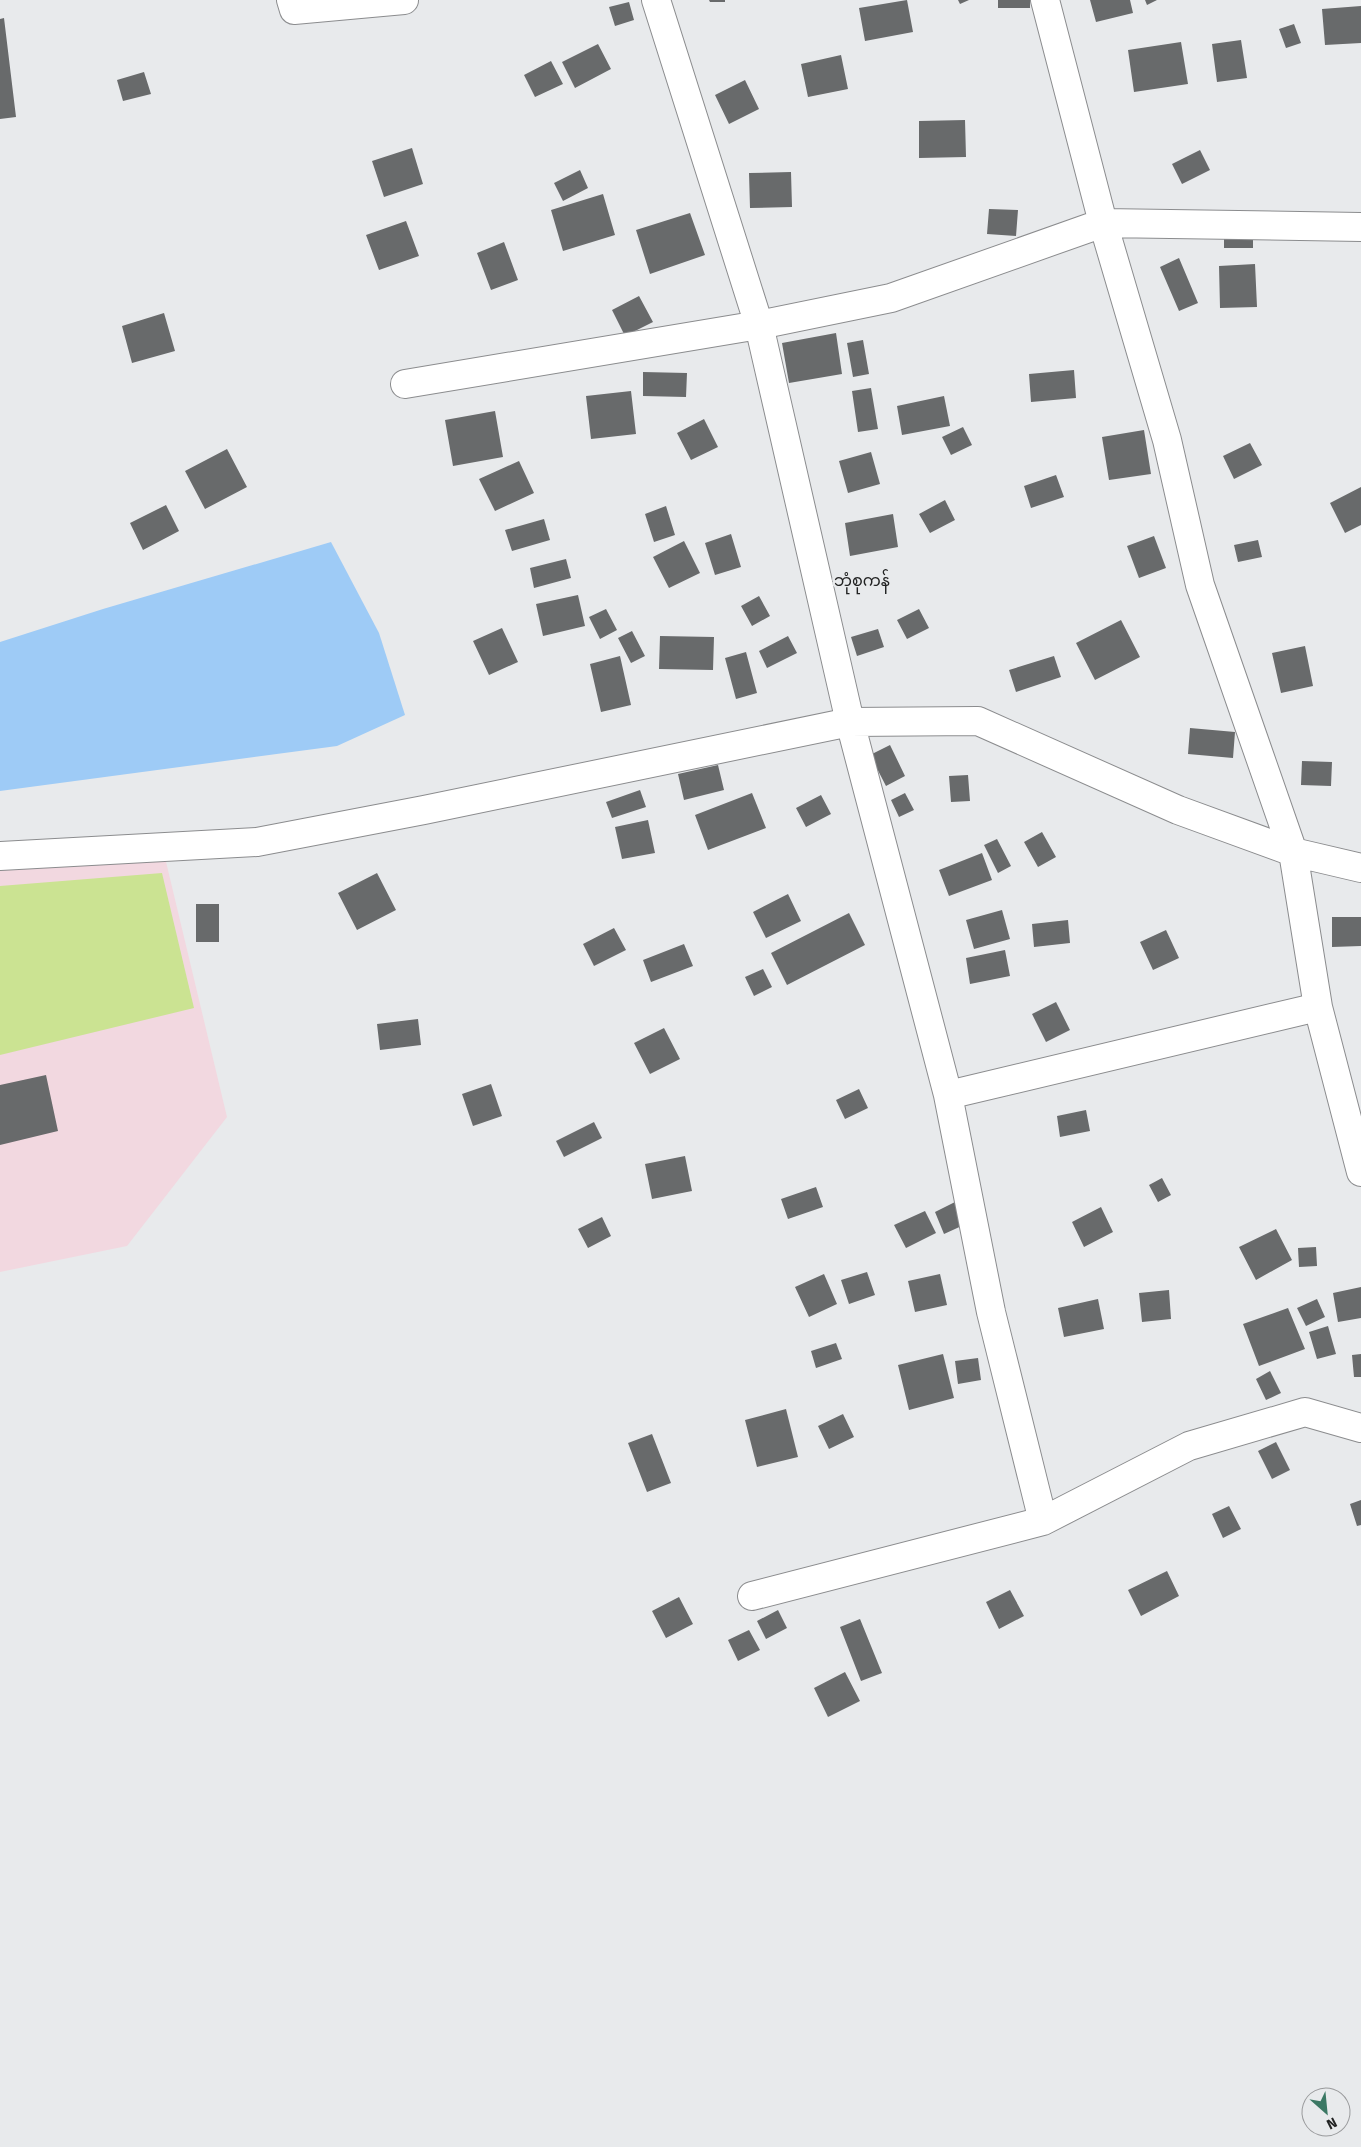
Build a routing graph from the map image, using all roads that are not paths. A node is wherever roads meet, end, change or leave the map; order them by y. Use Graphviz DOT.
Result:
graph roads {
  1 [pos="291,0"];
  2 [pos="404,0"];
  3 [pos="656,0"];
  4 [pos="1045,0"];
  5 [pos="1103,223"];
  6 [pos="1361,227"];
  7 [pos="759,325"];
  8 [pos="405,384"];
  9 [pos="850,722"];
  10 [pos="1293,852"];
  11 [pos="0,856"];
  12 [pos="1361,868"];
  13 [pos="1318,1007"];
  14 [pos="948,1094"];
  15 [pos="1361,1172"];
  16 [pos="1361,1428"];
  17 [pos="1043,1521"];
  18 [pos="752,1596"];
  1 -- 2 [label="street"];
  3 -- 7 [label="street"];
  4 -- 5 [label="street"];
  5 -- 6 [label="street"];
  5 -- 7 [label="street"];
  5 -- 10 [label="street"];
  7 -- 8 [label="street"];
  7 -- 9 [label="street"];
  9 -- 10 [label="street"];
  9 -- 11 [label="street"];
  9 -- 14 [label="street"];
  10 -- 12 [label="street"];
  10 -- 13 [label="street"];
  13 -- 14 [label="street"];
  13 -- 15 [label="street"];
  14 -- 17 [label="street"];
  16 -- 17 [label="street"];
  17 -- 18 [label="street"];
}
